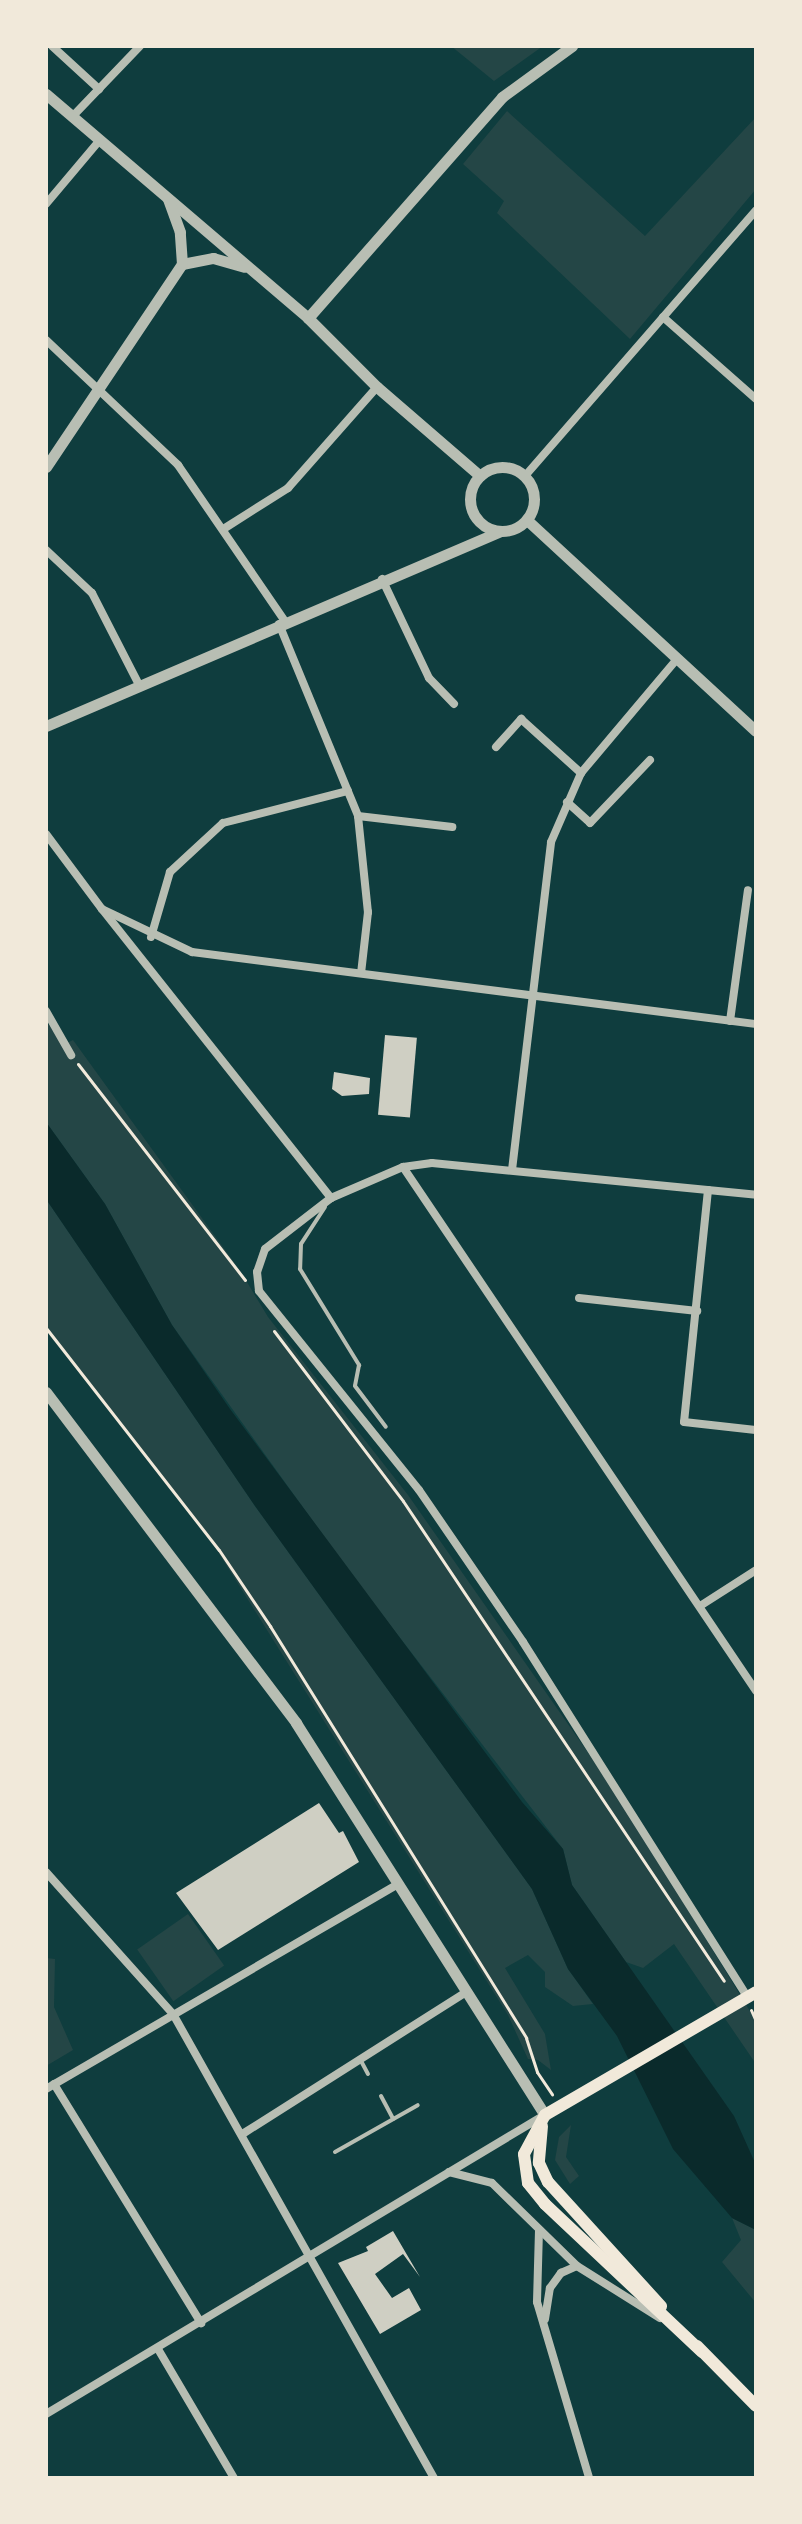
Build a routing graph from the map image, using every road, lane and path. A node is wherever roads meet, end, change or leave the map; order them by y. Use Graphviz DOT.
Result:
graph roads {
  1 [pos="52,46"];
  2 [pos="140,46"];
  3 [pos="572,46"];
  4 [pos="99,89"];
  5 [pos="46,94"];
  6 [pos="72,117"];
  7 [pos="99,141"];
  8 [pos="166,195"];
  9 [pos="46,204"];
  10 [pos="756,210"];
  11 [pos="182,264"];
  12 [pos="248,268"];
  13 [pos="663,317"];
  14 [pos="308,318"];
  15 [pos="46,340"];
  16 [pos="377,387"];
  17 [pos="96,392"];
  18 [pos="756,399"];
  19 [pos="46,467"];
  20 [pos="480,476"];
  21 [pos="525,476"];
  22 [pos="527,520"];
  23 [pos="479,522"];
  24 [pos="225,528"];
  25 [pos="502,532"];
  26 [pos="549,538"];
  27 [pos="455,547"];
  28 [pos="46,550"];
  29 [pos="381,578"];
  30 [pos="282,622"];
  31 [pos="678,658"];
  32 [pos="139,685"];
  33 [pos="454,704"];
  34 [pos="50,721"];
  35 [pos="756,731"];
  36 [pos="496,747"];
  37 [pos="650,760"];
  38 [pos="581,773"];
  39 [pos="348,791"];
  40 [pos="567,802"];
  41 [pos="358,816"];
  42 [pos="452,827"];
  43 [pos="46,834"];
  44 [pos="748,890"];
  45 [pos="102,909"];
  46 [pos="151,937"];
  47 [pos="361,973"];
  48 [pos="535,996"];
  49 [pos="46,1011"];
  50 [pos="730,1021"];
  51 [pos="756,1024"];
  52 [pos="71,1055"];
  53 [pos="403,1167"];
  54 [pos="512,1170"];
  55 [pos="708,1190"];
  56 [pos="756,1195"];
  57 [pos="331,1198"];
  58 [pos="248,1284"];
  59 [pos="579,1298"];
  60 [pos="697,1311"];
  61 [pos="271,1327"];
  62 [pos="46,1328"];
  63 [pos="46,1392"];
  64 [pos="386,1427"];
  65 [pos="756,1430"];
  66 [pos="756,1570"];
  67 [pos="700,1606"];
  68 [pos="756,1691"];
  69 [pos="46,1872"];
  70 [pos="396,1885"];
  71 [pos="740,1984"];
  72 [pos="466,1992"];
  73 [pos="753,1995"];
  74 [pos="173,2014"];
  75 [pos="360,2059"];
  76 [pos="368,2074"];
  77 [pos="50,2086"];
  78 [pos="553,2095"];
  79 [pos="381,2096"];
  80 [pos="418,2105"];
  81 [pos="545,2115"];
  82 [pos="393,2120"];
  83 [pos="244,2133"];
  84 [pos="335,2152"];
  85 [pos="448,2172"];
  86 [pos="539,2230"];
  87 [pos="309,2254"];
  88 [pos="577,2266"];
  89 [pos="545,2320"];
  90 [pos="201,2323"];
  91 [pos="668,2323"];
  92 [pos="158,2349"];
  93 [pos="702,2352"];
  94 [pos="756,2406"];
  95 [pos="46,2414"];
  96 [pos="234,2478"];
  97 [pos="434,2478"];
  98 [pos="589,2478"];
  1 -- 4 [label="street"];
  2 -- 4 [label="street"];
  3 -- 14 [label="street"];
  4 -- 6 [label="street"];
  5 -- 6 [label="street"];
  6 -- 7 [label="street"];
  7 -- 8 [label="street"];
  7 -- 9 [label="street"];
  8 -- 11 [label="street"];
  8 -- 12 [label="street"];
  10 -- 13 [label="street"];
  11 -- 12 [label="street"];
  11 -- 17 [label="street"];
  12 -- 14 [label="street"];
  13 -- 18 [label="street"];
  13 -- 21 [label="street"];
  14 -- 16 [label="street"];
  15 -- 17 [label="street"];
  16 -- 20 [label="street"];
  16 -- 24 [label="street"];
  17 -- 19 [label="street"];
  17 -- 24 [label="street"];
  20 -- 21 [label="street"];
  20 -- 23 [label="street"];
  21 -- 22 [label="street"];
  22 -- 25 [label="street"];
  22 -- 26 [label="street"];
  23 -- 25 [label="street"];
  23 -- 27 [label="street"];
  24 -- 30 [label="street"];
  25 -- 26 [label="street"];
  25 -- 27 [label="street"];
  26 -- 31 [label="street"];
  27 -- 29 [label="street"];
  28 -- 32 [label="street"];
  29 -- 30 [label="street"];
  29 -- 33 [label="street"];
  30 -- 32 [label="street"];
  30 -- 39 [label="street"];
  31 -- 35 [label="street"];
  31 -- 38 [label="street"];
  32 -- 34 [label="street"];
  36 -- 38 [label="street"];
  37 -- 40 [label="street"];
  38 -- 40 [label="street"];
  39 -- 41 [label="street"];
  39 -- 46 [label="street"];
  40 -- 48 [label="street"];
  41 -- 42 [label="street"];
  41 -- 47 [label="street"];
  43 -- 45 [label="street"];
  44 -- 50 [label="street"];
  45 -- 46 [label="street"];
  45 -- 57 [label="street"];
  46 -- 47 [label="street"];
  47 -- 48 [label="street"];
  48 -- 50 [label="street"];
  48 -- 54 [label="street"];
  49 -- 52 [label="street"];
  50 -- 51 [label="street"];
  52 -- 58 [label="path"];
  53 -- 54 [label="street"];
  53 -- 57 [label="street"];
  53 -- 67 [label="street"];
  54 -- 55 [label="street"];
  55 -- 56 [label="street"];
  55 -- 60 [label="street"];
  57 -- 64 [label="lane"];
  57 -- 71 [label="street"];
  59 -- 60 [label="street"];
  60 -- 65 [label="street"];
  61 -- 71 [label="path"];
  62 -- 78 [label="path"];
  63 -- 70 [label="street"];
  66 -- 67 [label="street"];
  67 -- 68 [label="street"];
  69 -- 74 [label="street"];
  70 -- 72 [label="street"];
  70 -- 74 [label="street"];
  71 -- 73 [label="street"];
  72 -- 75 [label="street"];
  72 -- 81 [label="street"];
  73 -- 81 [label="main road"];
  74 -- 77 [label="street"];
  74 -- 83 [label="street"];
  75 -- 76 [label="lane"];
  75 -- 83 [label="street"];
  77 -- 90 [label="street"];
  79 -- 82 [label="lane"];
  80 -- 82 [label="lane"];
  81 -- 85 [label="street"];
  81 -- 91 [label="main road"];
  81 -- 93 [label="main road"];
  82 -- 84 [label="lane"];
  83 -- 87 [label="street"];
  85 -- 86 [label="street"];
  85 -- 87 [label="street"];
  86 -- 88 [label="street"];
  86 -- 89 [label="street"];
  87 -- 90 [label="street"];
  87 -- 97 [label="street"];
  88 -- 89 [label="street"];
  88 -- 91 [label="street"];
  89 -- 98 [label="street"];
  90 -- 92 [label="street"];
  91 -- 93 [label="main road"];
  92 -- 95 [label="street"];
  92 -- 96 [label="street"];
  93 -- 94 [label="main road"];
}
